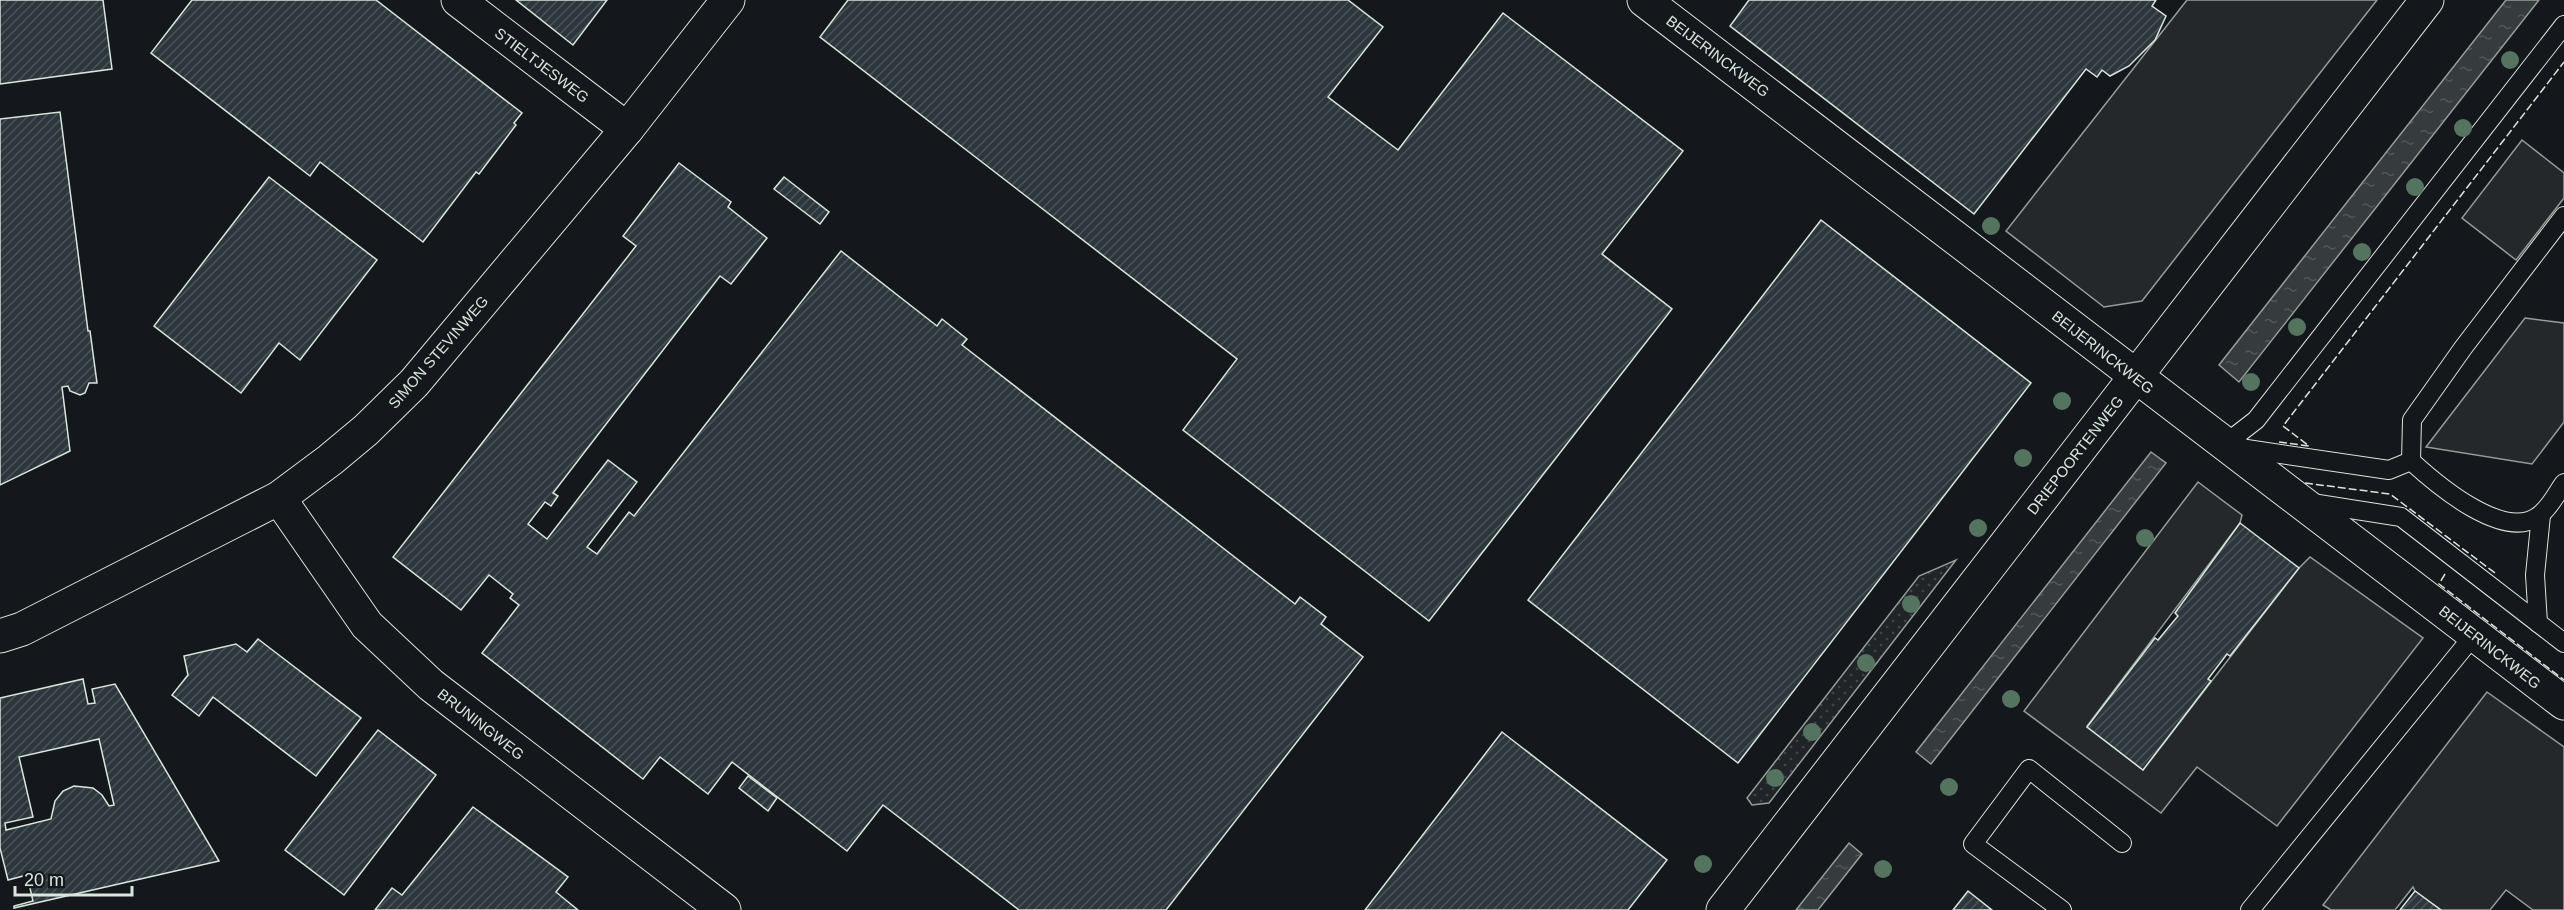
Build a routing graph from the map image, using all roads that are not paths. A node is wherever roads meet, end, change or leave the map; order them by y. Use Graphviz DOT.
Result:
graph roads {
  1 [pos="458,0"];
  2 [pos="728,0"];
  3 [pos="1644,0"];
  4 [pos="2427,0"];
  5 [pos="2564,25"];
  6 [pos="627,129"];
  7 [pos="2564,216"];
  8 [pos="2135,377"];
  9 [pos="2225,444"];
  10 [pos="2411,461"];
  11 [pos="2564,483"];
  12 [pos="279,498"];
  13 [pos="2301,501"];
  14 [pos="2541,515"];
  15 [pos="2538,623"];
  16 [pos="2474,635"];
  17 [pos="0,636"];
  18 [pos="2564,643"];
  19 [pos="2564,704"];
  20 [pos="2122,843"];
  21 [pos="724,910"];
  22 [pos="1723,910"];
  23 [pos="2062,910"];
  24 [pos="2250,910"];
  1 -- 6 [label="street, STIELTJESWEG"];
  2 -- 6 [label="street, SIMON STEVINWEG"];
  3 -- 8 [label="street, BEIJERINCKWEG"];
  4 -- 8 [label="street, DRIEPOORTENWEG"];
  5 -- 9 [label="lane"];
  6 -- 12 [label="street, SIMON STEVINWEG"];
  7 -- 10 [label="lane"];
  8 -- 9 [label="street, BEIJERINCKWEG"];
  8 -- 22 [label="street, DRIEPOORTENWEG"];
  9 -- 10 [label="lane"];
  9 -- 13 [label="street, BEIJERINCKWEG"];
  10 -- 14 [label="lane"];
  11 -- 14 [label="lane"];
  12 -- 17 [label="street, SIMON STEVINWEG"];
  12 -- 21 [label="street, BRUNINGWEG"];
  13 -- 15 [label="lane"];
  13 -- 16 [label="street, BEIJERINCKWEG"];
  14 -- 15 [label="lane"];
  15 -- 18 [label="lane"];
  16 -- 19 [label="street, BEIJERINCKWEG"];
  16 -- 24 [label="lane"];
  20 -- 23 [label="lane"];
}
